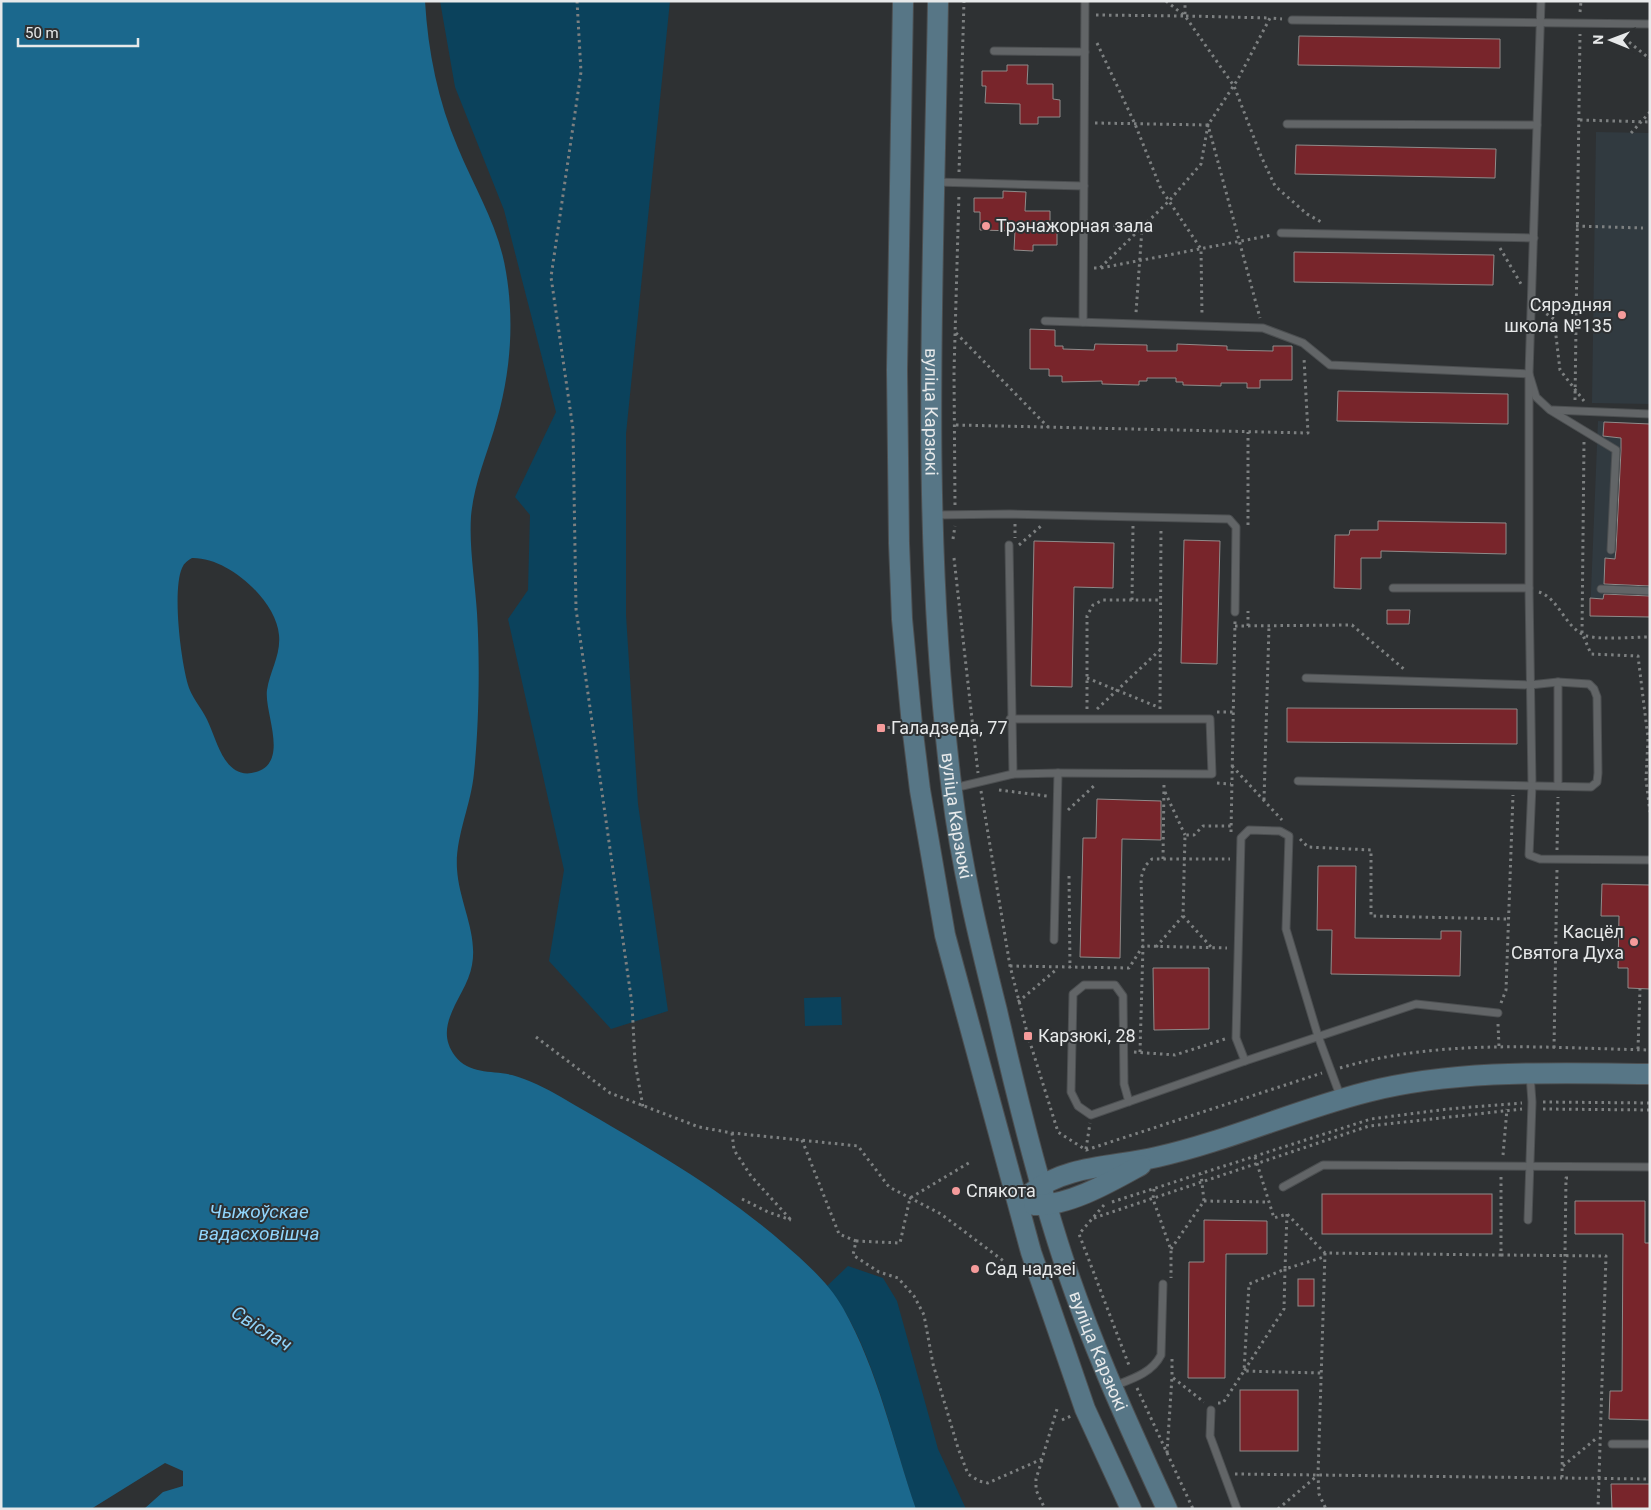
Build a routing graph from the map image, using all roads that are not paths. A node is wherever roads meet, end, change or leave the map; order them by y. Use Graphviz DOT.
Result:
graph roads {
  1 [pos="903,1"];
  2 [pos="938,1"];
  3 [pos="1085,1"];
  4 [pos="1541,1"];
  5 [pos="1292,20"];
  6 [pos="1540,22"];
  7 [pos="1650,24"];
  8 [pos="994,52"];
  9 [pos="1085,52"];
  10 [pos="1287,124"];
  11 [pos="1537,125"];
  12 [pos="935,182"];
  13 [pos="1084,186"];
  14 [pos="1281,233"];
  15 [pos="1534,238"];
  16 [pos="1045,321"];
  17 [pos="1083,322"];
  18 [pos="1530,374"];
  19 [pos="1550,410"];
  20 [pos="1650,414"];
  21 [pos="932,515"];
  22 [pos="1010,545"];
  23 [pos="1611,550"];
  24 [pos="1393,588"];
  25 [pos="1530,588"];
  26 [pos="1601,589"];
  27 [pos="1650,591"];
  28 [pos="1235,612"];
  29 [pos="1306,678"];
  30 [pos="1558,682"];
  31 [pos="1530,685"];
  32 [pos="1010,719"];
  33 [pos="1058,773"];
  34 [pos="1013,774"];
  35 [pos="1298,781"];
  36 [pos="1532,785"];
  37 [pos="1558,786"];
  38 [pos="951,788"];
  39 [pos="1650,860"];
  40 [pos="1054,940"];
  41 [pos="1498,1013"];
  42 [pos="1318,1036"];
  43 [pos="1245,1061"];
  44 [pos="1530,1073"];
  45 [pos="1650,1074"];
  46 [pos="1342,1100"];
  47 [pos="1129,1102"];
  48 [pos="1157,1157"];
  49 [pos="1650,1167"];
  50 [pos="1529,1168"];
  51 [pos="1041,1185"];
  52 [pos="1282,1186"];
  53 [pos="1017,1204"];
  54 [pos="1048,1206"];
  55 [pos="1528,1220"];
  56 [pos="1163,1284"];
  57 [pos="1112,1387"];
  58 [pos="1211,1410"];
  59 [pos="1612,1444"];
  60 [pos="1650,1444"];
  61 [pos="1131,1509"];
  62 [pos="1167,1509"];
  63 [pos="1237,1509"];
  1 -- 53 [label="street, вуліца Карзюкі"];
  2 -- 12 [label="street, вуліца Карзюкі"];
  3 -- 9 [label="lane"];
  4 -- 6 [label="lane"];
  5 -- 6 [label="lane"];
  6 -- 7 [label="lane"];
  6 -- 11 [label="lane"];
  8 -- 9 [label="lane"];
  9 -- 13 [label="lane"];
  10 -- 11 [label="lane"];
  11 -- 15 [label="lane"];
  12 -- 13 [label="lane"];
  12 -- 21 [label="street, вуліца Карзюкі"];
  13 -- 17 [label="lane"];
  14 -- 15 [label="lane"];
  15 -- 18 [label="lane"];
  16 -- 17 [label="lane"];
  17 -- 18 [label="lane"];
  18 -- 19 [label="lane"];
  18 -- 25 [label="lane"];
  19 -- 20 [label="lane"];
  19 -- 23 [label="lane"];
  21 -- 28 [label="lane"];
  21 -- 38 [label="street, вуліца Карзюкі"];
  22 -- 32 [label="lane"];
  24 -- 25 [label="lane"];
  25 -- 31 [label="lane"];
  26 -- 27 [label="lane"];
  29 -- 31 [label="lane"];
  30 -- 31 [label="lane"];
  30 -- 37 [label="lane"];
  30 -- 37 [label="lane"];
  31 -- 36 [label="lane"];
  32 -- 33 [label="lane"];
  32 -- 34 [label="lane"];
  33 -- 34 [label="lane"];
  33 -- 40 [label="lane"];
  34 -- 38 [label="lane"];
  35 -- 36 [label="lane"];
  36 -- 37 [label="lane"];
  36 -- 39 [label="lane"];
  38 -- 51 [label="street, вуліца Карзюкі"];
  41 -- 42 [label="lane"];
  42 -- 43 [label="lane"];
  42 -- 43 [label="lane"];
  42 -- 46 [label="lane"];
  43 -- 47 [label="lane"];
  44 -- 45 [label="street"];
  44 -- 46 [label="street"];
  44 -- 50 [label="lane"];
  46 -- 48 [label="street"];
  47 -- 47 [label="lane"];
  48 -- 51 [label="street"];
  48 -- 54 [label="street"];
  49 -- 50 [label="lane"];
  50 -- 52 [label="lane"];
  50 -- 55 [label="lane"];
  51 -- 53 [label="street"];
  51 -- 54 [label="street, вуліца Карзюкі"];
  53 -- 54 [label="street"];
  53 -- 61 [label="street, вуліца Карзюкі"];
  54 -- 57 [label="street, вуліца Карзюкі"];
  56 -- 57 [label="lane"];
  57 -- 62 [label="street, вуліца Карзюкі"];
  58 -- 63 [label="lane"];
  59 -- 60 [label="lane"];
}
